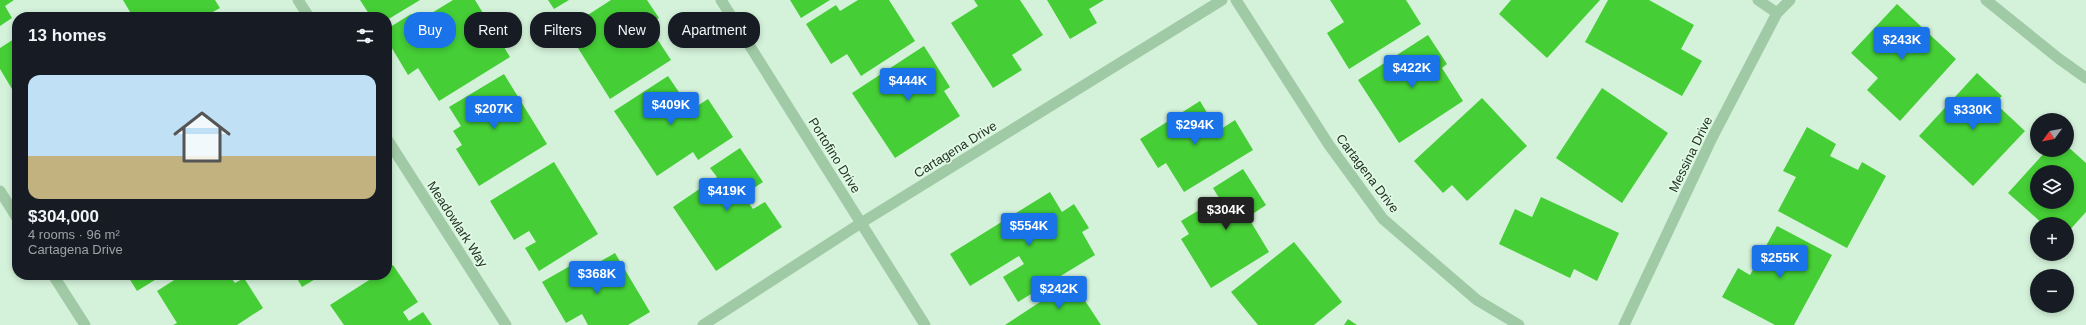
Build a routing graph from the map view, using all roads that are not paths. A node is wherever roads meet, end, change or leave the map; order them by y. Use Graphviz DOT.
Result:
graph roads {
  1 [pos="298,0"];
  2 [pos="721,0"];
  3 [pos="1222,0"];
  4 [pos="1236,0"];
  5 [pos="1758,0"];
  6 [pos="1790,0"];
  7 [pos="1986,0"];
  8 [pos="306,12"];
  9 [pos="1777,13"];
  10 [pos="2086,78"];
  11 [pos="392,147"];
  12 [pos="0,191"];
  13 [pos="12,210"];
  14 [pos="861,223"];
  15 [pos="57,280"];
  16 [pos="85,325"];
  17 [pos="506,325"];
  18 [pos="703,325"];
  19 [pos="925,325"];
  20 [pos="1519,325"];
  21 [pos="1624,325"];
  1 -- 8 [label="street"];
  2 -- 14 [label="street, Portofino Drive"];
  3 -- 14 [label="street, Cartagena Drive"];
  4 -- 20 [label="street, Cartagena Drive"];
  5 -- 9 [label="street"];
  6 -- 9 [label="street, Messina Drive"];
  7 -- 10 [label="street"];
  9 -- 21 [label="street, Messina Drive"];
  11 -- 17 [label="street, Meadowlark Way"];
  12 -- 13 [label="street"];
  14 -- 18 [label="street, Cartagena Drive"];
  14 -- 19 [label="street, Portofino Drive"];
  15 -- 16 [label="street"];
}
